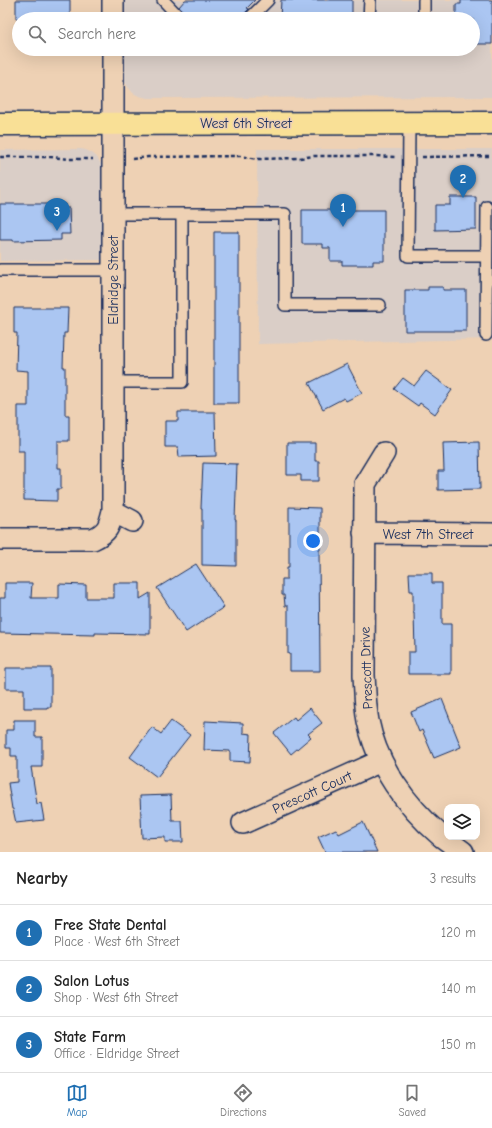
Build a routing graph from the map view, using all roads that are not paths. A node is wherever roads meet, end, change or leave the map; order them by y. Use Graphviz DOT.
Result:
graph roads {
  1 [pos="113,0"];
  2 [pos="163,0"];
  3 [pos="268,0"];
  4 [pos="370,0"];
  5 [pos="424,0"];
  6 [pos="113,12"];
  7 [pos="174,12"];
  8 [pos="257,12"];
  9 [pos="370,12"];
  10 [pos="424,12"];
  11 [pos="113,56"];
  12 [pos="113,123"];
  13 [pos="409,123"];
  14 [pos="492,123"];
  15 [pos="0,124"];
  16 [pos="487,207"];
  17 [pos="113,214"];
  18 [pos="182,214"];
  19 [pos="486,256"];
  20 [pos="0,270"];
  21 [pos="113,270"];
  22 [pos="380,305"];
  23 [pos="486,335"];
  24 [pos="113,382"];
  25 [pos="384,453"];
  26 [pos="113,511"];
  27 [pos="132,521"];
  28 [pos="364,533"];
  29 [pos="492,534"];
  30 [pos="0,539"];
  31 [pos="381,761"];
  32 [pos="243,823"];
  33 [pos="464,852"];
  1 -- 6 [label="street"];
  2 -- 7 [label="lane"];
  3 -- 8 [label="lane"];
  4 -- 9 [label="lane"];
  5 -- 10 [label="lane"];
  11 -- 12 [label="street, Eldridge Street"];
  12 -- 13 [label="main road, West 6th Street"];
  12 -- 15 [label="main road, West 6th Street"];
  12 -- 17 [label="street, Eldridge Street"];
  13 -- 14 [label="main road, West 6th Street"];
  13 -- 19 [label="lane"];
  16 -- 19 [label="lane"];
  17 -- 18 [label="lane"];
  17 -- 21 [label="street, Eldridge Street"];
  18 -- 22 [label="lane"];
  18 -- 24 [label="lane"];
  19 -- 23 [label="lane"];
  20 -- 21 [label="lane"];
  21 -- 24 [label="street, Eldridge Street"];
  24 -- 26 [label="street, Eldridge Street"];
  25 -- 28 [label="street, Prescott Drive"];
  26 -- 27 [label="street"];
  26 -- 30 [label="street"];
  28 -- 29 [label="street, West 7th Street"];
  28 -- 31 [label="street, Prescott Drive"];
  31 -- 32 [label="street, Prescott Court"];
  31 -- 33 [label="street, Prescott Drive"];
}
